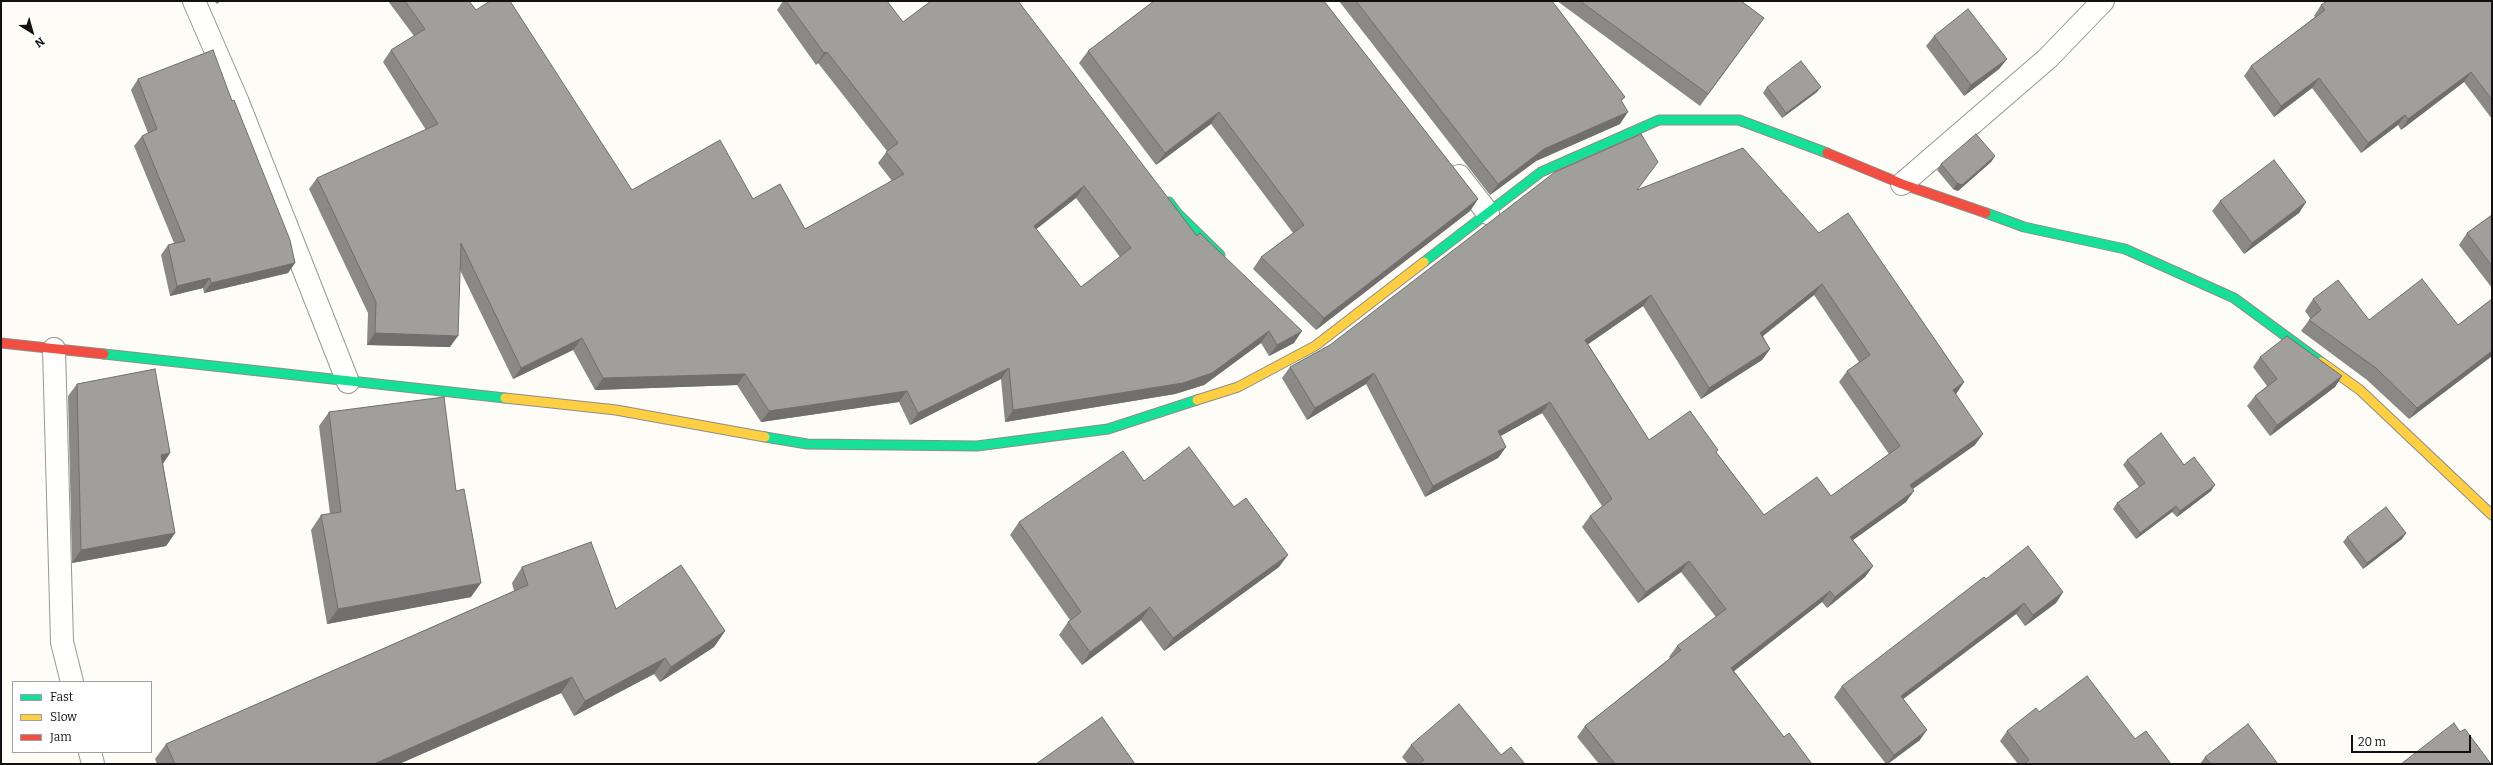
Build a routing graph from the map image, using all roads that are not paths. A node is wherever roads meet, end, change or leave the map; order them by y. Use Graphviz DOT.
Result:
graph roads {
  1 [pos="194,1"];
  2 [pos="2103,1"];
  3 [pos="1444,157"];
  4 [pos="1902,184"];
  5 [pos="1163,195"];
  6 [pos="1488,213"];
  7 [pos="1229,263"];
  8 [pos="1,343"];
  9 [pos="54,349"];
  10 [pos="348,382"];
  11 [pos="2492,515"];
  12 [pos="72,681"];
  13 [pos="90,753"];
  14 [pos="93,764"];
  1 -- 10 [label="street"];
  2 -- 4 [label="street"];
  3 -- 6 [label="street"];
  4 -- 6 [label="street"];
  4 -- 11 [label="street"];
  5 -- 7 [label="street"];
  6 -- 10 [label="street"];
  8 -- 9 [label="street"];
  9 -- 10 [label="street"];
  9 -- 12 [label="street"];
  13 -- 14 [label="street"];
}
